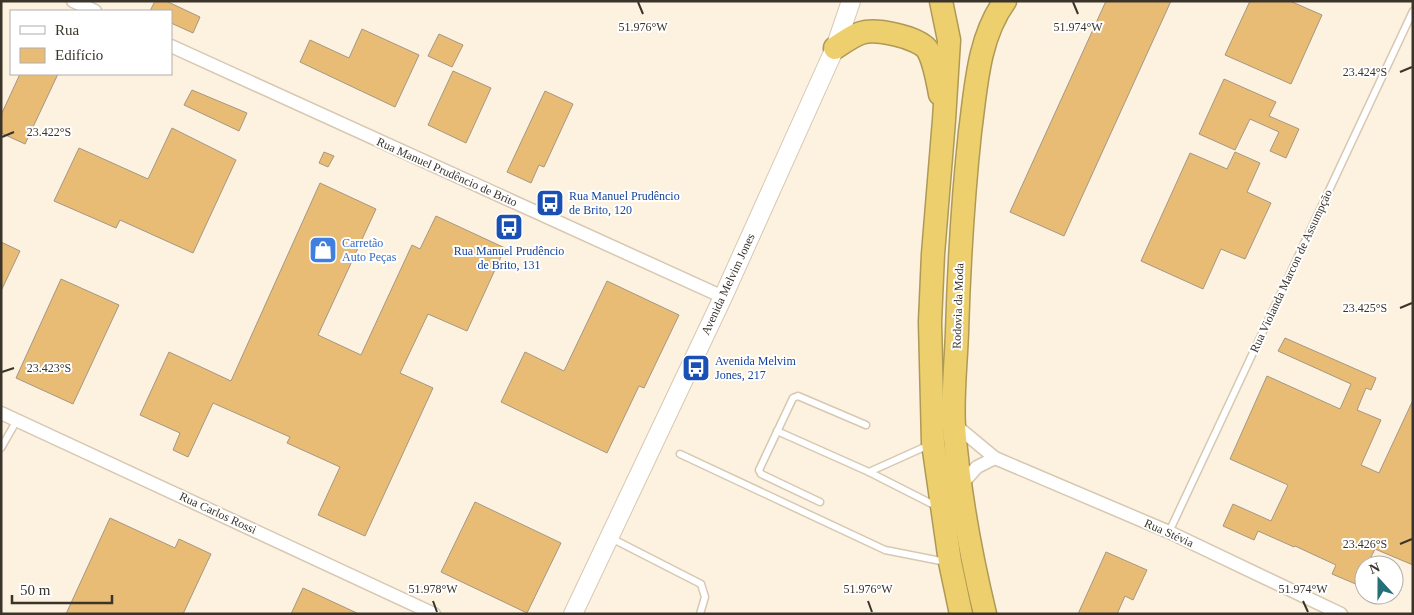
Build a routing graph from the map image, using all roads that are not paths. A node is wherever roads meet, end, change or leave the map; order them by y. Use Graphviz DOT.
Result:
graph roads {
  1 [pos="72,1"];
  2 [pos="941,1"];
  3 [pos="1005,1"];
  4 [pos="852,3"];
  5 [pos="92,10"];
  6 [pos="1413,11"];
  7 [pos="172,46"];
  8 [pos="835,48"];
  9 [pos="944,120"];
  10 [pos="723,297"];
  11 [pos="1,413"];
  12 [pos="17,420"];
  13 [pos="954,424"];
  14 [pos="866,425"];
  15 [pos="777,431"];
  16 [pos="933,443"];
  17 [pos="1,448"];
  18 [pos="680,454"];
  19 [pos="995,458"];
  20 [pos="869,472"];
  21 [pos="959,487"];
  22 [pos="820,502"];
  23 [pos="942,509"];
  24 [pos="1169,532"];
  25 [pos="609,537"];
  26 [pos="950,562"];
  27 [pos="434,614"];
  28 [pos="573,614"];
  29 [pos="700,614"];
  30 [pos="961,614"];
  31 [pos="985,614"];
  32 [pos="1342,614"];
  1 -- 5 [label="street"];
  2 -- 9 [label="highway"];
  3 -- 13 [label="highway, Rodovia da Moda"];
  4 -- 8 [label="street, Avenida Melvim Jones"];
  6 -- 24 [label="lane, Rua Violanda Marcon de Assumpção"];
  7 -- 10 [label="street, Rua Manuel Prudêncio de Brito"];
  8 -- 9 [label="highway"];
  8 -- 10 [label="street, Avenida Melvim Jones"];
  9 -- 16 [label="highway"];
  10 -- 25 [label="street, Avenida Melvim Jones"];
  11 -- 12 [label="street, Rua Carlos Rossi"];
  12 -- 17 [label="lane"];
  12 -- 27 [label="street, Rua Carlos Rossi"];
  13 -- 19 [label="street, Rua Stévia"];
  13 -- 21 [label="highway, Rodovia da Moda"];
  14 -- 15 [label="lane"];
  15 -- 20 [label="lane"];
  15 -- 22 [label="lane"];
  16 -- 20 [label="lane"];
  16 -- 23 [label="highway"];
  18 -- 26 [label="lane"];
  19 -- 21 [label="street"];
  19 -- 24 [label="street, Rua Stévia"];
  20 -- 23 [label="lane"];
  21 -- 31 [label="highway, Rodovia da Moda"];
  23 -- 26 [label="highway"];
  24 -- 32 [label="street, Rua Stévia"];
  25 -- 28 [label="street, Avenida Melvim Jones"];
  25 -- 29 [label="lane"];
  26 -- 30 [label="highway"];
}
